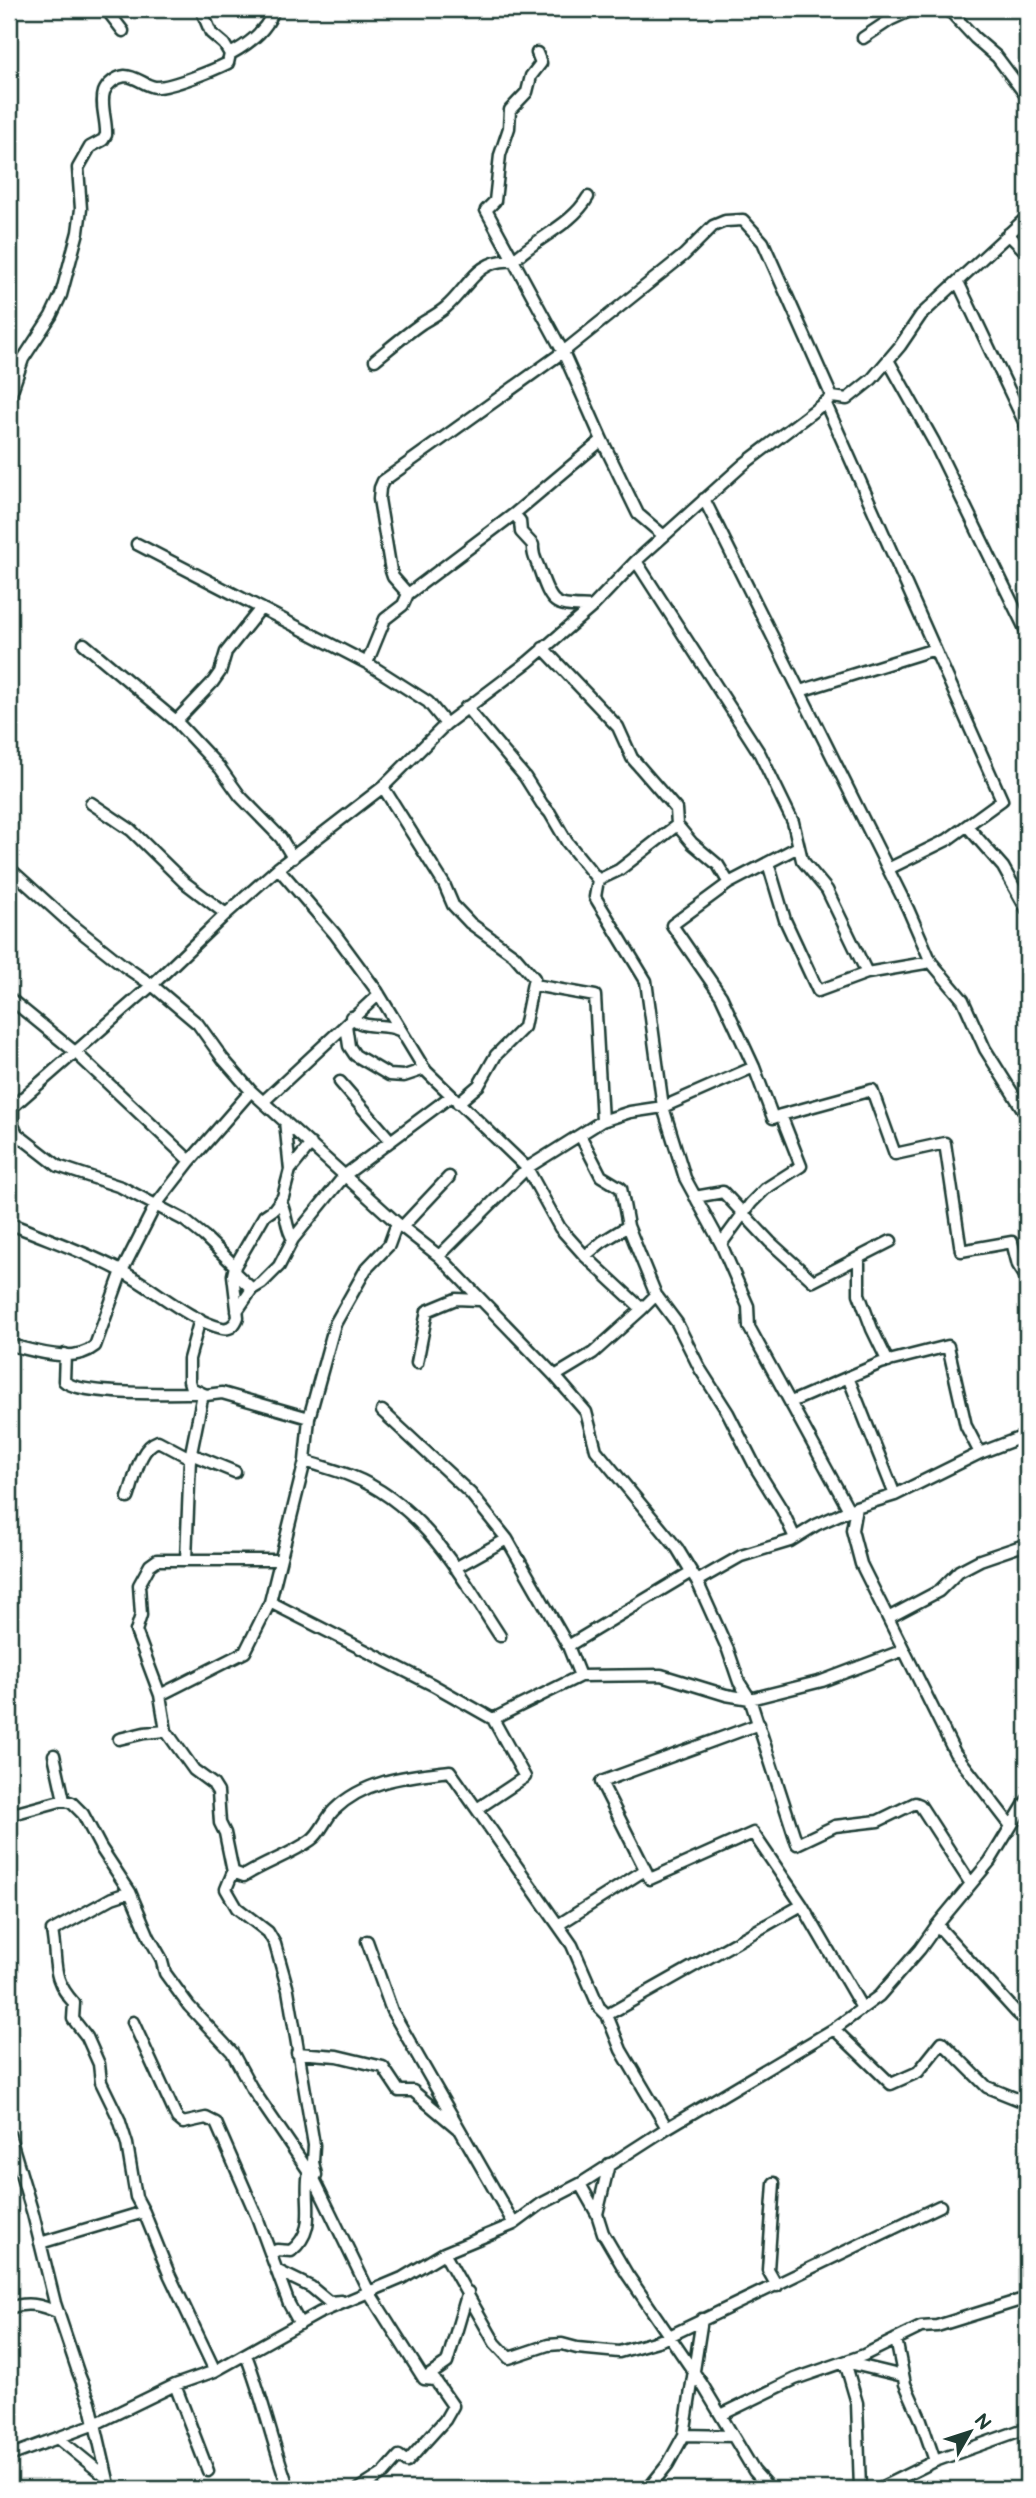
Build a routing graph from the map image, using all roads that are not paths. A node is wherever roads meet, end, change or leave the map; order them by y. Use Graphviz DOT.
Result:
graph roads {
  1 [pos="106,9"];
  2 [pos="201,9"];
  3 [pos="274,9"];
  4 [pos="914,9"];
  5 [pos="948,9"];
  6 [pos="123,31"];
  7 [pos="863,38"];
  8 [pos="537,53"];
  9 [pos="230,54"];
  10 [pos="1027,97"];
  11 [pos="588,197"];
  12 [pos="1027,217"];
  13 [pos="1008,234"];
  14 [pos="1027,253"];
  15 [pos="513,261"];
  16 [pos="958,282"];
  17 [pos="563,352"];
  18 [pos="375,360"];
  19 [pos="888,360"];
  20 [pos="9,399"];
  21 [pos="828,400"];
  22 [pos="1027,428"];
  23 [pos="602,440"];
  24 [pos="704,499"];
  25 [pos="514,514"];
  26 [pos="664,536"];
  27 [pos="137,544"];
  28 [pos="636,561"];
  29 [pos="408,594"];
  30 [pos="592,607"];
  31 [pos="261,608"];
  32 [pos="1027,633"];
  33 [pos="85,644"];
  34 [pos="543,648"];
  35 [pos="935,649"];
  36 [pos="367,663"];
  37 [pos="800,691"];
  38 [pos="467,707"];
  39 [pos="176,721"];
  40 [pos="446,724"];
  41 [pos="383,787"];
  42 [pos="91,803"];
  43 [pos="677,825"];
  44 [pos="967,826"];
  45 [pos="798,847"];
  46 [pos="293,858"];
  47 [pos="768,863"];
  48 [pos="9,868"];
  49 [pos="278,868"];
  50 [pos="888,869"];
  51 [pos="598,880"];
  52 [pos="729,883"];
  53 [pos="1027,910"];
  54 [pos="226,914"];
  55 [pos="931,962"];
  56 [pos="867,972"];
  57 [pos="152,985"];
  58 [pos="534,985"];
  59 [pos="379,994"];
  60 [pos="9,998"];
  61 [pos="349,1021"];
  62 [pos="400,1030"];
  63 [pos="75,1052"];
  64 [pos="754,1067"];
  65 [pos="425,1069"];
  66 [pos="340,1082"];
  67 [pos="251,1091"];
  68 [pos="454,1100"];
  69 [pos="264,1101"];
  70 [pos="663,1107"];
  71 [pos="11,1108"];
  72 [pos="781,1115"];
  73 [pos="1027,1116"];
  74 [pos="285,1121"];
  75 [pos="602,1122"];
  76 [pos="580,1135"];
  77 [pos="391,1141"];
  78 [pos="311,1144"];
  79 [pos="190,1161"];
  80 [pos="527,1168"];
  81 [pos="290,1170"];
  82 [pos="345,1175"];
  83 [pos="449,1177"];
  84 [pos="695,1197"];
  85 [pos="280,1201"];
  86 [pos="155,1206"];
  87 [pos="742,1214"];
  88 [pos="9,1223"];
  89 [pos="399,1225"];
  90 [pos="628,1226"];
  91 [pos="293,1239"];
  92 [pos="891,1241"];
  93 [pos="721,1244"];
  94 [pos="439,1256"];
  95 [pos="585,1256"];
  96 [pos="859,1259"];
  97 [pos="234,1269"];
  98 [pos="122,1271"];
  99 [pos="1027,1279"];
  100 [pos="251,1289"];
  101 [pos="656,1295"];
  102 [pos="479,1300"];
  103 [pos="642,1309"];
  104 [pos="237,1311"];
  105 [pos="200,1319"];
  106 [pos="9,1345"];
  107 [pos="65,1354"];
  108 [pos="888,1362"];
  109 [pos="417,1363"];
  110 [pos="555,1376"];
  111 [pos="848,1377"];
  112 [pos="200,1394"];
  113 [pos="791,1402"];
  114 [pos="382,1411"];
  115 [pos="309,1418"];
  116 [pos="1027,1435"];
  117 [pos="980,1452"];
  118 [pos="190,1456"];
  119 [pos="304,1461"];
  120 [pos="236,1472"];
  121 [pos="895,1495"];
  122 [pos="128,1498"];
  123 [pos="852,1508"];
  124 [pos="795,1538"];
  125 [pos="507,1539"];
  126 [pos="1027,1544"];
  127 [pos="186,1560"];
  128 [pos="280,1560"];
  129 [pos="456,1567"];
  130 [pos="694,1577"];
  131 [pos="270,1602"];
  132 [pos="888,1618"];
  133 [pos="500,1636"];
  134 [pos="568,1646"];
  135 [pos="904,1650"];
  136 [pos="580,1676"];
  137 [pos="160,1695"];
  138 [pos="750,1699"];
  139 [pos="493,1719"];
  140 [pos="759,1724"];
  141 [pos="166,1731"];
  142 [pos="119,1739"];
  143 [pos="54,1755"];
  144 [pos="64,1800"];
  145 [pos="1027,1800"];
  146 [pos="477,1809"];
  147 [pos="9,1815"];
  148 [pos="1011,1826"];
  149 [pos="645,1870"];
  150 [pos="233,1872"];
  151 [pos="971,1884"];
  152 [pos="130,1892"];
  153 [pos="802,1905"];
  154 [pos="558,1925"];
  155 [pos="937,1925"];
  156 [pos="367,1941"];
  157 [pos="862,2008"];
  158 [pos="607,2015"];
  159 [pos="133,2022"];
  160 [pos="1027,2022"];
  161 [pos="834,2029"];
  162 [pos="297,2053"];
  163 [pos="1027,2104"];
  164 [pos="667,2128"];
  165 [pos="463,2133"];
  166 [pos="9,2134"];
  167 [pos="609,2164"];
  168 [pos="311,2175"];
  169 [pos="774,2183"];
  170 [pos="580,2185"];
  171 [pos="940,2206"];
  172 [pos="145,2212"];
  173 [pos="597,2214"];
  174 [pos="514,2224"];
  175 [pos="40,2243"];
  176 [pos="444,2253"];
  177 [pos="271,2254"];
  178 [pos="277,2271"];
  179 [pos="777,2286"];
  180 [pos="369,2292"];
  181 [pos="468,2292"];
  182 [pos="1027,2298"];
  183 [pos="346,2301"];
  184 [pos="9,2308"];
  185 [pos="59,2313"];
  186 [pos="702,2319"];
  187 [pos="300,2324"];
  188 [pos="670,2335"];
  189 [pos="896,2339"];
  190 [pos="246,2355"];
  191 [pos="845,2362"];
  192 [pos="215,2371"];
  193 [pos="694,2372"];
  194 [pos="903,2376"];
  195 [pos="424,2379"];
  196 [pos="175,2385"];
  197 [pos="721,2416"];
  198 [pos="95,2424"];
  199 [pos="1027,2428"];
  200 [pos="684,2435"];
  201 [pos="733,2436"];
  202 [pos="58,2438"];
  203 [pos="9,2456"];
  204 [pos="935,2461"];
  205 [pos="208,2471"];
  206 [pos="106,2477"];
  207 [pos="110,2489"];
  208 [pos="289,2489"];
  209 [pos="359,2489"];
  210 [pos="648,2489"];
  211 [pos="770,2489"];
  212 [pos="860,2489"];
  213 [pos="878,2489"];
  1 -- 6 [label="street"];
  2 -- 9 [label="street"];
  3 -- 9 [label="street"];
  4 -- 7 [label="street"];
  5 -- 10 [label="street"];
  8 -- 15 [label="street"];
  9 -- 20 [label="street"];
  11 -- 15 [label="street"];
  12 -- 13 [label="street"];
  13 -- 14 [label="street"];
  13 -- 16 [label="street"];
  15 -- 17 [label="street"];
  15 -- 18 [label="street"];
  16 -- 19 [label="street"];
  16 -- 22 [label="street"];
  17 -- 21 [label="street"];
  17 -- 23 [label="street"];
  17 -- 29 [label="street"];
  19 -- 21 [label="street"];
  19 -- 32 [label="street"];
  21 -- 24 [label="street"];
  21 -- 35 [label="street"];
  23 -- 25 [label="street"];
  23 -- 26 [label="street"];
  24 -- 26 [label="street"];
  24 -- 37 [label="street"];
  25 -- 29 [label="street"];
  25 -- 30 [label="street"];
  26 -- 28 [label="street"];
  27 -- 31 [label="street"];
  28 -- 30 [label="street"];
  28 -- 45 [label="street"];
  29 -- 36 [label="street"];
  30 -- 34 [label="street"];
  31 -- 36 [label="street"];
  31 -- 39 [label="street"];
  33 -- 39 [label="street"];
  34 -- 38 [label="street"];
  34 -- 43 [label="street"];
  35 -- 37 [label="street"];
  35 -- 44 [label="street"];
  36 -- 40 [label="street"];
  37 -- 50 [label="street"];
  38 -- 40 [label="street"];
  38 -- 51 [label="street"];
  39 -- 46 [label="street"];
  40 -- 41 [label="street"];
  41 -- 46 [label="street"];
  41 -- 58 [label="street"];
  42 -- 54 [label="street"];
  43 -- 51 [label="street"];
  43 -- 52 [label="street"];
  44 -- 50 [label="street"];
  44 -- 53 [label="street"];
  45 -- 47 [label="street"];
  45 -- 56 [label="street"];
  46 -- 49 [label="street"];
  47 -- 52 [label="street"];
  47 -- 56 [label="street"];
  48 -- 57 [label="street"];
  49 -- 54 [label="street"];
  49 -- 59 [label="street"];
  50 -- 55 [label="street"];
  51 -- 70 [label="street"];
  52 -- 64 [label="street"];
  54 -- 57 [label="street"];
  55 -- 56 [label="street"];
  55 -- 73 [label="street"];
  57 -- 63 [label="street"];
  57 -- 67 [label="street"];
  58 -- 68 [label="street"];
  58 -- 75 [label="street"];
  59 -- 61 [label="street"];
  59 -- 62 [label="street"];
  60 -- 63 [label="street"];
  61 -- 62 [label="street"];
  61 -- 65 [label="street"];
  61 -- 69 [label="street"];
  62 -- 65 [label="street"];
  63 -- 71 [label="street"];
  63 -- 79 [label="street"];
  64 -- 70 [label="street"];
  64 -- 72 [label="street"];
  65 -- 68 [label="street"];
  66 -- 77 [label="street"];
  67 -- 69 [label="street"];
  67 -- 79 [label="street"];
  68 -- 77 [label="street"];
  68 -- 80 [label="street"];
  69 -- 74 [label="street"];
  70 -- 75 [label="street"];
  70 -- 84 [label="street"];
  71 -- 86 [label="street"];
  72 -- 87 [label="street"];
  72 -- 99 [label="street"];
  74 -- 78 [label="street"];
  74 -- 81 [label="street"];
  75 -- 76 [label="street"];
  76 -- 80 [label="street"];
  76 -- 90 [label="street"];
  77 -- 82 [label="street"];
  78 -- 81 [label="street"];
  78 -- 82 [label="street"];
  79 -- 86 [label="street"];
  80 -- 94 [label="street"];
  80 -- 95 [label="street"];
  81 -- 85 [label="street"];
  82 -- 89 [label="street"];
  82 -- 91 [label="street"];
  83 -- 89 [label="street"];
  84 -- 87 [label="street"];
  84 -- 93 [label="street"];
  85 -- 91 [label="street"];
  85 -- 97 [label="street"];
  86 -- 97 [label="street"];
  86 -- 98 [label="street"];
  87 -- 93 [label="street"];
  87 -- 96 [label="street"];
  88 -- 98 [label="street"];
  89 -- 94 [label="street"];
  89 -- 115 [label="street"];
  90 -- 95 [label="street"];
  90 -- 101 [label="street"];
  91 -- 100 [label="street"];
  92 -- 96 [label="street"];
  93 -- 113 [label="street"];
  94 -- 102 [label="street"];
  95 -- 103 [label="street"];
  96 -- 108 [label="street"];
  97 -- 100 [label="street"];
  97 -- 104 [label="street"];
  98 -- 105 [label="street"];
  98 -- 107 [label="street"];
  100 -- 104 [label="street"];
  101 -- 103 [label="street"];
  101 -- 124 [label="street"];
  102 -- 109 [label="street"];
  102 -- 110 [label="street"];
  103 -- 110 [label="street"];
  104 -- 105 [label="street"];
  105 -- 112 [label="street"];
  106 -- 107 [label="street"];
  107 -- 112 [label="street"];
  108 -- 111 [label="street"];
  108 -- 117 [label="street"];
  110 -- 130 [label="street"];
  111 -- 113 [label="street"];
  111 -- 121 [label="street"];
  112 -- 115 [label="street"];
  112 -- 118 [label="street"];
  113 -- 123 [label="street"];
  114 -- 125 [label="street"];
  115 -- 119 [label="street"];
  116 -- 117 [label="street"];
  117 -- 121 [label="street"];
  118 -- 120 [label="street"];
  118 -- 122 [label="street"];
  118 -- 127 [label="street"];
  119 -- 128 [label="street"];
  119 -- 129 [label="street"];
  121 -- 123 [label="street"];
  123 -- 124 [label="street"];
  123 -- 132 [label="street"];
  124 -- 130 [label="street"];
  125 -- 129 [label="street"];
  125 -- 134 [label="street"];
  126 -- 132 [label="street"];
  127 -- 128 [label="street"];
  127 -- 137 [label="street"];
  128 -- 131 [label="street"];
  129 -- 133 [label="street"];
  130 -- 134 [label="street"];
  130 -- 138 [label="street"];
  131 -- 137 [label="street"];
  131 -- 139 [label="street"];
  132 -- 135 [label="street"];
  134 -- 136 [label="street"];
  135 -- 138 [label="street"];
  135 -- 148 [label="street"];
  136 -- 138 [label="street"];
  136 -- 139 [label="street"];
  137 -- 141 [label="street"];
  138 -- 140 [label="street"];
  139 -- 146 [label="street"];
  140 -- 149 [label="street"];
  140 -- 151 [label="street"];
  141 -- 142 [label="street"];
  141 -- 150 [label="street"];
  143 -- 144 [label="street"];
  144 -- 147 [label="street"];
  144 -- 152 [label="street"];
  145 -- 148 [label="street"];
  146 -- 150 [label="street"];
  146 -- 154 [label="street"];
  148 -- 151 [label="street"];
  149 -- 153 [label="street"];
  149 -- 154 [label="street"];
  150 -- 162 [label="street"];
  151 -- 155 [label="street"];
  152 -- 168 [label="street"];
  152 -- 172 [label="street"];
  153 -- 157 [label="street"];
  153 -- 158 [label="street"];
  154 -- 158 [label="street"];
  155 -- 157 [label="street"];
  155 -- 160 [label="street"];
  156 -- 165 [label="street"];
  157 -- 161 [label="street"];
  158 -- 164 [label="street"];
  159 -- 177 [label="street"];
  161 -- 163 [label="street"];
  161 -- 164 [label="street"];
  162 -- 165 [label="street"];
  162 -- 168 [label="street"];
  164 -- 167 [label="street"];
  165 -- 174 [label="street"];
  166 -- 175 [label="street"];
  167 -- 170 [label="street"];
  167 -- 173 [label="street"];
  168 -- 177 [label="street"];
  168 -- 180 [label="street"];
  169 -- 179 [label="street"];
  170 -- 173 [label="street"];
  170 -- 174 [label="street"];
  171 -- 179 [label="street"];
  172 -- 175 [label="street"];
  172 -- 192 [label="street"];
  173 -- 188 [label="street"];
  174 -- 176 [label="street"];
  175 -- 185 [label="street"];
  176 -- 180 [label="street"];
  176 -- 181 [label="street"];
  177 -- 178 [label="street"];
  178 -- 183 [label="street"];
  178 -- 187 [label="street"];
  179 -- 186 [label="street"];
  180 -- 183 [label="street"];
  180 -- 195 [label="street"];
  181 -- 188 [label="street"];
  181 -- 195 [label="street"];
  182 -- 189 [label="street"];
  183 -- 187 [label="street"];
  184 -- 185 [label="street"];
  185 -- 198 [label="street"];
  186 -- 188 [label="street"];
  186 -- 193 [label="street"];
  187 -- 190 [label="street"];
  188 -- 193 [label="street"];
  189 -- 191 [label="street"];
  189 -- 194 [label="street"];
  190 -- 192 [label="street"];
  190 -- 208 [label="street"];
  191 -- 194 [label="street"];
  191 -- 197 [label="street"];
  191 -- 212 [label="street"];
  192 -- 196 [label="street"];
  193 -- 197 [label="street"];
  193 -- 200 [label="street"];
  194 -- 204 [label="street"];
  195 -- 209 [label="street"];
  196 -- 198 [label="street"];
  196 -- 205 [label="street"];
  197 -- 201 [label="street"];
  198 -- 202 [label="street"];
  198 -- 206 [label="street"];
  199 -- 204 [label="street"];
  200 -- 201 [label="street"];
  200 -- 210 [label="street"];
  201 -- 211 [label="street"];
  202 -- 203 [label="street"];
  202 -- 206 [label="street"];
  204 -- 213 [label="street"];
  206 -- 207 [label="street"];
}
